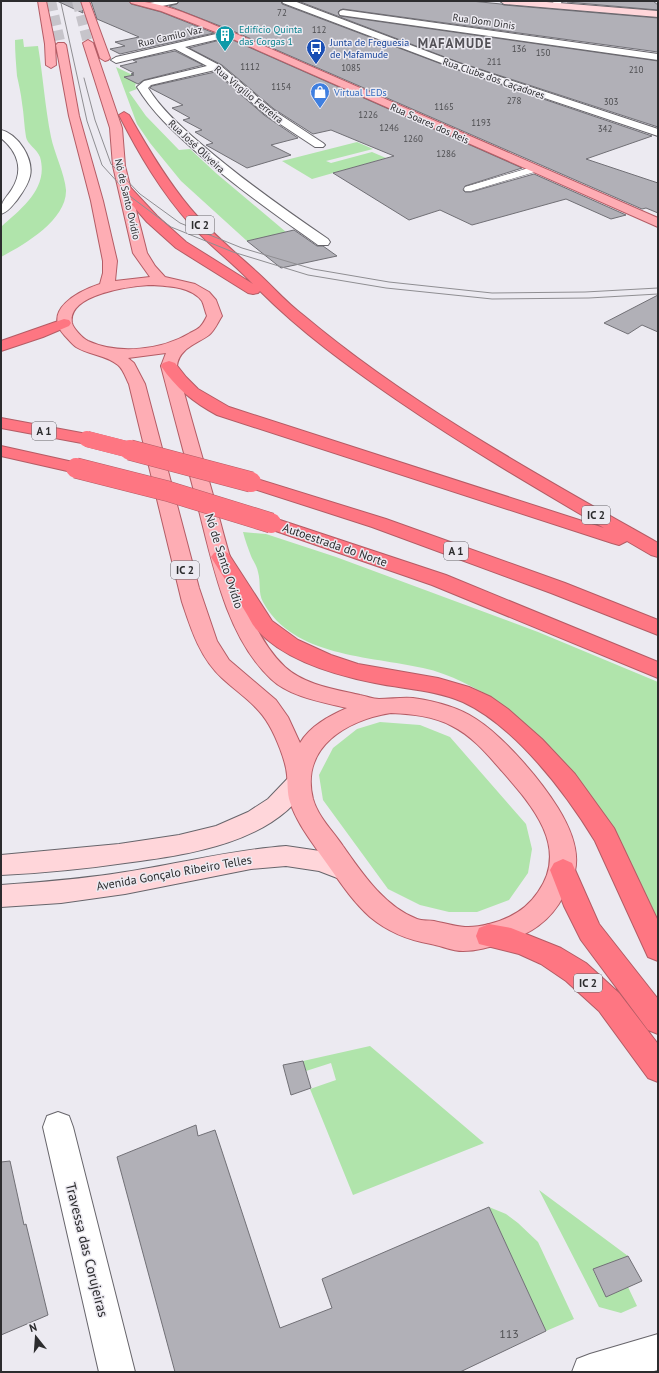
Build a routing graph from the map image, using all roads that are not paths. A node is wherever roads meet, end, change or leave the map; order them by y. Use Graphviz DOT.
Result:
graph roads {
  1 [pos="42,1"];
  2 [pos="85,1"];
  3 [pos="134,1"];
  4 [pos="174,1"];
  5 [pos="286,1"];
  6 [pos="504,1"];
  7 [pos="557,3"];
  8 [pos="152,5"];
  9 [pos="306,8"];
  10 [pos="658,14"];
  11 [pos="229,34"];
  12 [pos="88,43"];
  13 [pos="61,45"];
  14 [pos="176,46"];
  15 [pos="658,56"];
  16 [pos="116,60"];
  17 [pos="216,67"];
  18 [pos="109,70"];
  19 [pos="52,73"];
  20 [pos="122,111"];
  21 [pos="1,133"];
  22 [pos="658,133"];
  23 [pos="320,145"];
  24 [pos="119,166"];
  25 [pos="535,169"];
  26 [pos="78,178"];
  27 [pos="468,189"];
  28 [pos="126,190"];
  29 [pos="97,201"];
  30 [pos="1,210"];
  31 [pos="658,223"];
  32 [pos="323,242"];
  33 [pos="161,281"];
  34 [pos="106,286"];
  35 [pos="297,318"];
  36 [pos="64,323"];
  37 [pos="184,344"];
  38 [pos="1,346"];
  39 [pos="106,352"];
  40 [pos="169,366"];
  41 [pos="1,423"];
  42 [pos="1,451"];
  43 [pos="658,552"];
  44 [pos="221,557"];
  45 [pos="658,628"];
  46 [pos="658,670"];
  47 [pos="376,706"];
  48 [pos="298,777"];
  49 [pos="1,865"];
  50 [pos="345,870"];
  51 [pos="563,870"];
  52 [pos="1,896"];
  53 [pos="489,936"];
  54 [pos="658,948"];
  55 [pos="658,1021"];
  56 [pos="658,1068"];
  57 [pos="58,1127"];
  58 [pos="658,1352"];
  59 [pos="117,1372"];
  60 [pos="590,1372"];
  1 -- 19 [label="main road"];
  2 -- 18 [label="main road"];
  3 -- 8 [label="main road, Rua Soares dos Reis"];
  4 -- 8 [label="street"];
  5 -- 9 [label="street, Rua Clube dos Caçadores"];
  6 -- 7 [label="main road"];
  7 -- 10 [label="main road"];
  8 -- 11 [label="main road, Rua Soares dos Reis"];
  9 -- 15 [label="street, Rua Dom Dinis"];
  9 -- 22 [label="street, Rua Clube dos Caçadores"];
  11 -- 14 [label="street, Rua Camilo Vaz"];
  11 -- 25 [label="main road, Rua Soares dos Reis"];
  12 -- 24 [label="main road, Nó de Santo Ovídio / IC 2"];
  13 -- 29 [label="main road"];
  14 -- 16 [label="street, Rua Camilo Vaz"];
  14 -- 17 [label="street, Rua Virgílio Ferreira"];
  17 -- 23 [label="street, Rua Virgílio Ferreira"];
  17 -- 32 [label="street, Rua José Oliveira"];
  20 -- 24 [label="main road, IC 2"];
  20 -- 35 [label="highway, IC 2"];
  21 -- 30 [label="street"];
  24 -- 28 [label="main road, Nó de Santo Ovídio / IC 2"];
  25 -- 27 [label="lane"];
  25 -- 31 [label="main road, Rua Soares dos Reis"];
  26 -- 29 [label="main road"];
  28 -- 33 [label="main road, Nó de Santo Ovídio"];
  28 -- 35 [label="highway, IC 2"];
  29 -- 34 [label="main road"];
  33 -- 34 [label="main road"];
  33 -- 37 [label="main road"];
  34 -- 36 [label="main road"];
  35 -- 43 [label="highway, IC 2"];
  36 -- 38 [label="highway"];
  36 -- 39 [label="main road"];
  37 -- 39 [label="main road"];
  37 -- 40 [label="main road"];
  39 -- 48 [label="main road, IC 2"];
  40 -- 43 [label="highway"];
  40 -- 44 [label="main road, Nó de Santo Ovídio"];
  41 -- 45 [label="highway, A 1, bridge"];
  42 -- 46 [label="highway, Autoestrada do Norte / A 1, bridge"];
  44 -- 47 [label="main road, Nó de Santo Ovídio"];
  44 -- 54 [label="highway"];
  47 -- 48 [label="main road"];
  47 -- 51 [label="main road"];
  48 -- 49 [label="main road"];
  48 -- 50 [label="main road"];
  50 -- 52 [label="main road, Avenida Gonçalo Ribeiro Telles"];
  50 -- 53 [label="main road"];
  51 -- 53 [label="main road"];
  51 -- 55 [label="highway"];
  53 -- 56 [label="highway, IC 2"];
  57 -- 59 [label="street, Travessa das Corujeiras"];
  58 -- 60 [label="street"];
}
